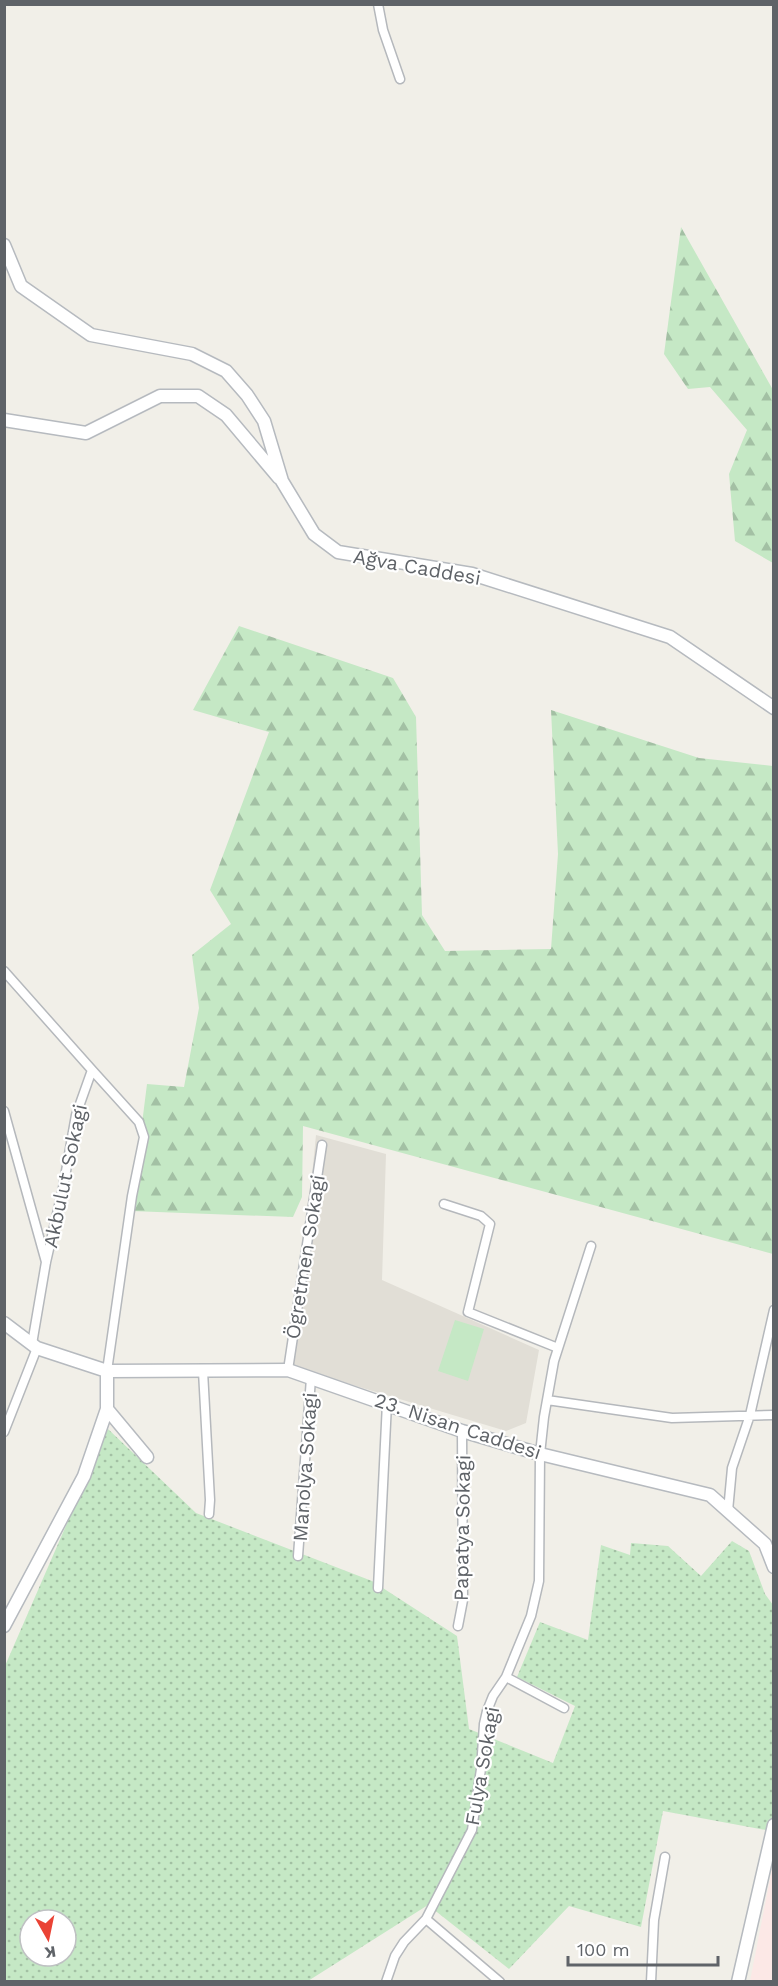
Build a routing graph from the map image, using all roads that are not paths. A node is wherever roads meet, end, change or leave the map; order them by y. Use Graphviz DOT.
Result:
graph roads {
  1 [pos="378,4"];
  2 [pos="400,79"];
  3 [pos="4,244"];
  4 [pos="4,420"];
  5 [pos="282,481"];
  6 [pos="774,708"];
  7 [pos="4,970"];
  8 [pos="92,1070"];
  9 [pos="4,1111"];
  10 [pos="322,1145"];
  11 [pos="444,1204"];
  12 [pos="591,1246"];
  13 [pos="46,1262"];
  14 [pos="774,1310"];
  15 [pos="4,1323"];
  16 [pos="35,1346"];
  17 [pos="558,1348"];
  18 [pos="288,1370"];
  19 [pos="107,1371"];
  20 [pos="203,1371"];
  21 [pos="311,1378"];
  22 [pos="547,1400"];
  23 [pos="387,1403"];
  24 [pos="106,1409"];
  25 [pos="750,1415"];
  26 [pos="774,1415"];
  27 [pos="462,1431"];
  28 [pos="4,1432"];
  29 [pos="540,1454"];
  30 [pos="147,1457"];
  31 [pos="728,1511"];
  32 [pos="209,1514"];
  33 [pos="769,1544"];
  34 [pos="298,1556"];
  35 [pos="774,1567"];
  36 [pos="378,1588"];
  37 [pos="4,1626"];
  38 [pos="458,1626"];
  39 [pos="506,1677"];
  40 [pos="564,1708"];
  41 [pos="774,1825"];
  42 [pos="771,1846"];
  43 [pos="665,1857"];
  44 [pos="426,1919"];
  45 [pos="386,1982"];
  46 [pos="500,1982"];
  47 [pos="651,1982"];
  48 [pos="738,1982"];
  1 -- 2 [label="street"];
  3 -- 5 [label="street, Ağva Caddesi"];
  4 -- 5 [label="street"];
  5 -- 6 [label="street, Ağva Caddesi"];
  7 -- 8 [label="street"];
  8 -- 13 [label="street, Akbulut Sokagi"];
  8 -- 19 [label="street"];
  9 -- 13 [label="street"];
  10 -- 18 [label="street, Ögretmen Sokagi"];
  11 -- 17 [label="street"];
  12 -- 17 [label="street, Fulya Sokagi"];
  13 -- 16 [label="street, Akbulut Sokagi"];
  14 -- 25 [label="street"];
  15 -- 16 [label="street, 23. Nisan Caddesi"];
  16 -- 19 [label="street, 23. Nisan Caddesi"];
  16 -- 28 [label="street, Akbulut Sokagi"];
  17 -- 22 [label="street, Fulya Sokagi"];
  18 -- 20 [label="street, 23. Nisan Caddesi"];
  18 -- 21 [label="street, 23. Nisan Caddesi"];
  19 -- 20 [label="street, 23. Nisan Caddesi"];
  19 -- 24 [label="street"];
  20 -- 32 [label="street"];
  21 -- 23 [label="street, 23. Nisan Caddesi"];
  21 -- 34 [label="street, Manolya Sokagi"];
  22 -- 25 [label="street"];
  22 -- 29 [label="street, Fulya Sokagi"];
  23 -- 27 [label="street, 23. Nisan Caddesi"];
  23 -- 36 [label="street"];
  24 -- 30 [label="street"];
  24 -- 37 [label="street"];
  25 -- 26 [label="street"];
  25 -- 31 [label="street"];
  27 -- 29 [label="street, 23. Nisan Caddesi"];
  27 -- 38 [label="street, Papatya Sokagi"];
  29 -- 31 [label="street, 23. Nisan Caddesi"];
  29 -- 39 [label="street, Fulya Sokagi"];
  31 -- 33 [label="street, 23. Nisan Caddesi"];
  33 -- 35 [label="street, 23. Nisan Caddesi"];
  39 -- 40 [label="street"];
  39 -- 44 [label="street, Fulya Sokagi"];
  41 -- 42 [label="street"];
  42 -- 48 [label="street"];
  43 -- 47 [label="street"];
  44 -- 45 [label="street, Fulya Sokagi"];
  44 -- 46 [label="street"];
}
